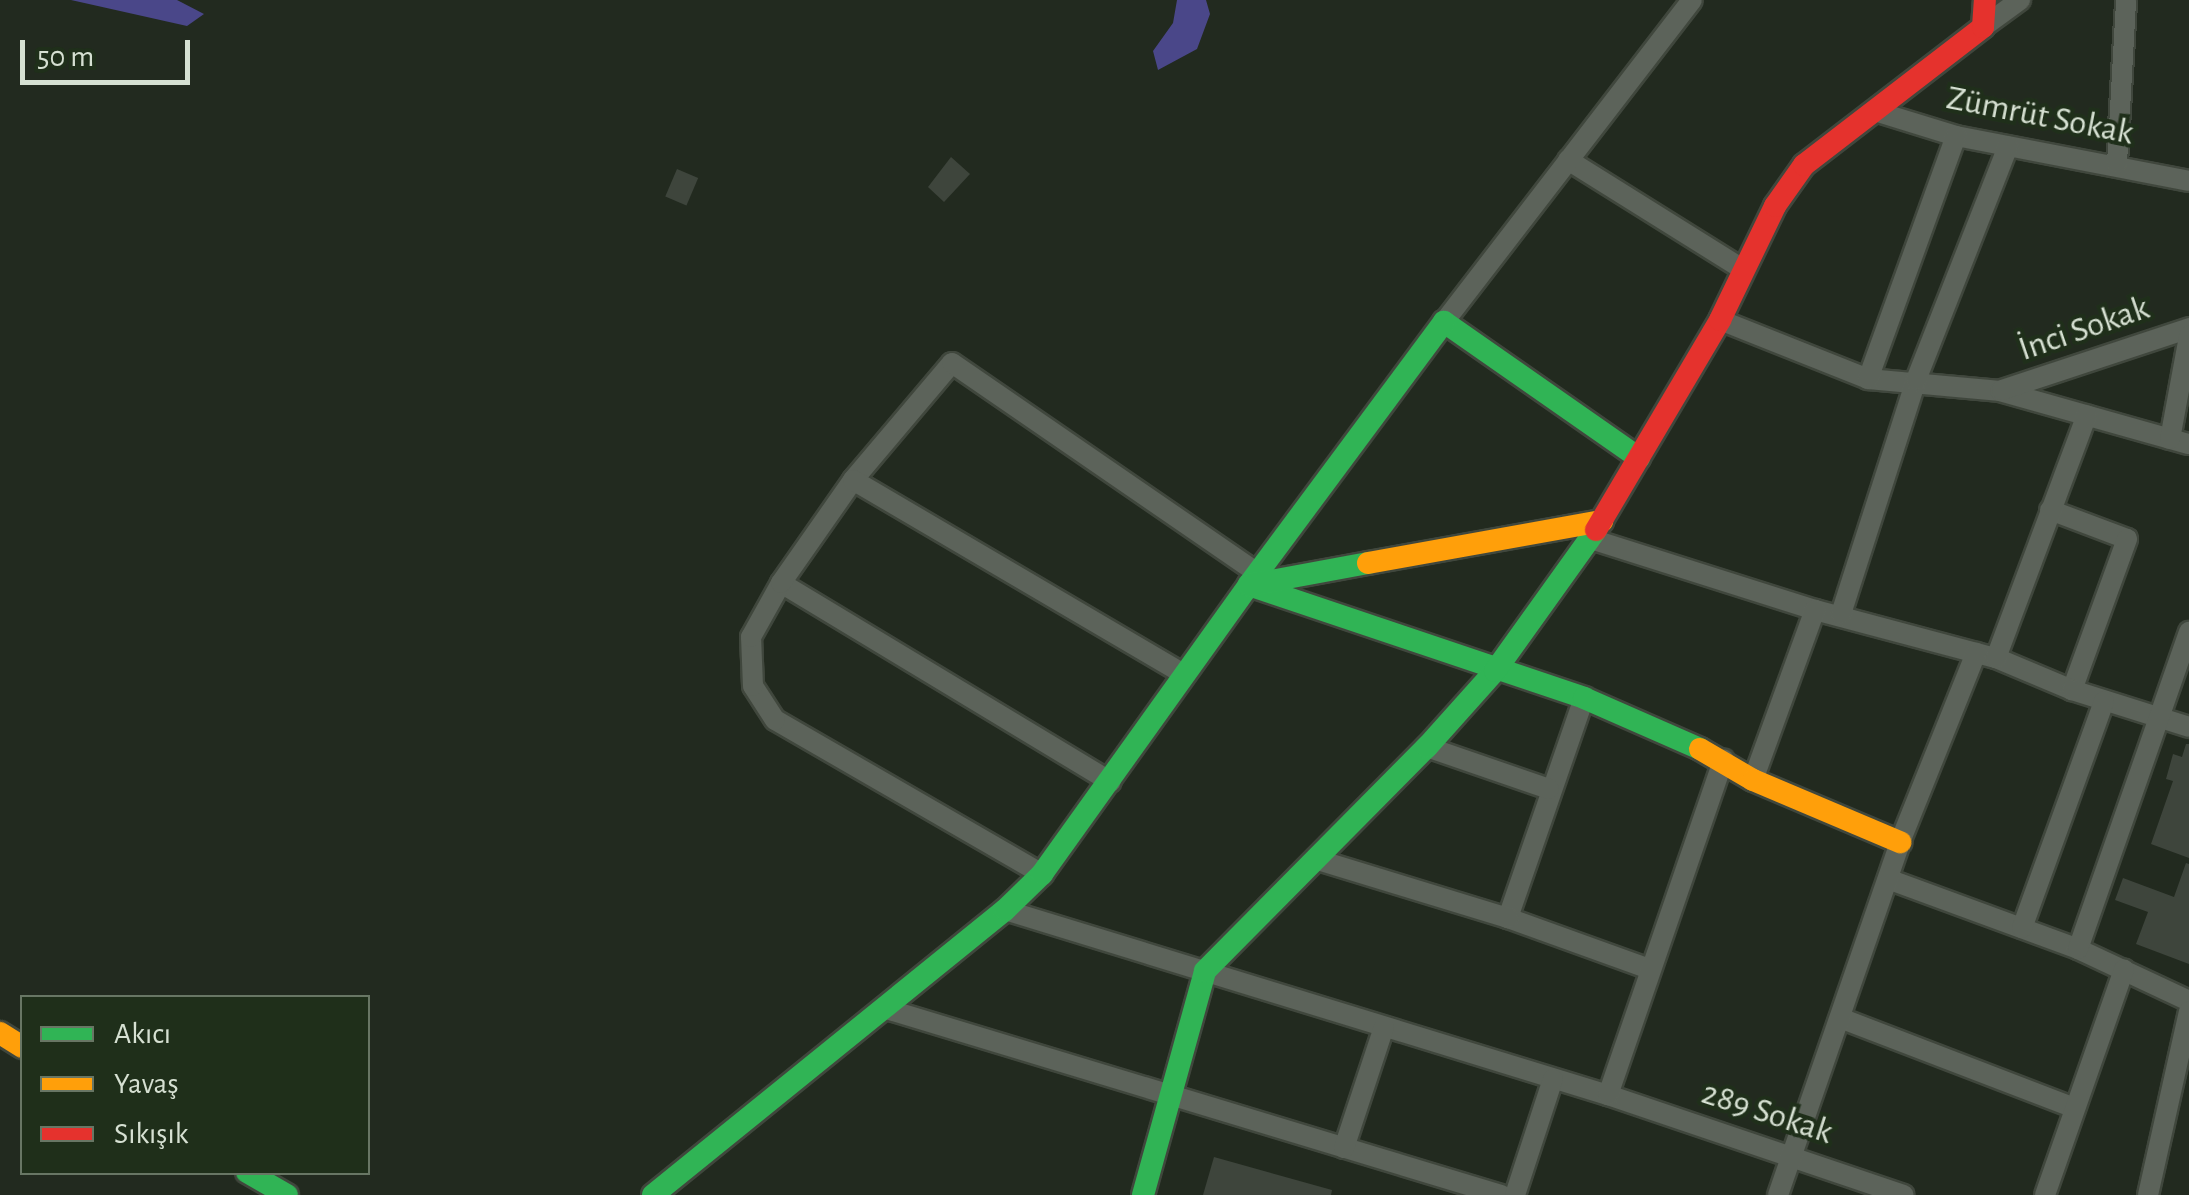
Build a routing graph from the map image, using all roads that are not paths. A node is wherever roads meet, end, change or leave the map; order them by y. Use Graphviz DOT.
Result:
graph roads {
  1 [pos="1692,0"];
  2 [pos="1986,0"];
  3 [pos="2020,0"];
  4 [pos="2126,0"];
  5 [pos="1984,27"];
  6 [pos="1878,112"];
  7 [pos="1956,136"];
  8 [pos="2008,147"];
  9 [pos="1568,160"];
  10 [pos="2117,164"];
  11 [pos="2189,181"];
  12 [pos="1744,270"];
  13 [pos="1720,320"];
  14 [pos="1444,322"];
  15 [pos="2189,328"];
  16 [pos="2189,336"];
  17 [pos="1868,380"];
  18 [pos="1916,380"];
  19 [pos="2000,391"];
  20 [pos="2087,415"];
  21 [pos="2179,442"];
  22 [pos="1639,458"];
  23 [pos="853,480"];
  24 [pos="2050,510"];
  25 [pos="1596,530"];
  26 [pos="1253,579"];
  27 [pos="781,582"];
  28 [pos="1815,610"];
  29 [pos="1841,614"];
  30 [pos="2189,632"];
  31 [pos="1986,656"];
  32 [pos="1495,671"];
  33 [pos="1182,674"];
  34 [pos="2072,690"];
  35 [pos="1584,698"];
  36 [pos="2104,701"];
  37 [pos="2157,718"];
  38 [pos="2189,727"];
  39 [pos="1427,747"];
  40 [pos="1724,759"];
  41 [pos="1753,780"];
  42 [pos="1111,782"];
  43 [pos="1550,789"];
  44 [pos="1900,842"];
  45 [pos="1316,859"];
  46 [pos="1042,874"];
  47 [pos="1888,879"];
  48 [pos="1005,910"];
  49 [pos="1508,918"];
  50 [pos="2022,928"];
  51 [pos="2078,949"];
  52 [pos="1650,968"];
  53 [pos="2124,969"];
  54 [pos="1205,971"];
  55 [pos="2189,1001"];
  56 [pos="883,1008"];
  57 [pos="2189,1012"];
  58 [pos="1840,1018"];
  59 [pos="1384,1027"];
  60 [pos="1554,1079"];
  61 [pos="1170,1095"];
  62 [pos="1608,1095"];
  63 [pos="2074,1108"];
  64 [pos="1344,1148"];
  65 [pos="1795,1155"];
  66 [pos="252,1175"];
  67 [pos="287,1195"];
  68 [pos="652,1195"];
  69 [pos="1143,1195"];
  70 [pos="1501,1195"];
  71 [pos="1515,1195"];
  72 [pos="1778,1195"];
  73 [pos="1904,1195"];
  74 [pos="2045,1195"];
  75 [pos="2148,1195"];
  1 -- 9 [label="street"];
  2 -- 5 [label="street"];
  3 -- 5 [label="street"];
  4 -- 10 [label="street"];
  5 -- 6 [label="street"];
  6 -- 7 [label="street, Zümrüt Sokak"];
  6 -- 12 [label="street"];
  7 -- 8 [label="street, Zümrüt Sokak"];
  7 -- 17 [label="street"];
  8 -- 10 [label="street, Zümrüt Sokak"];
  8 -- 18 [label="street"];
  9 -- 12 [label="street"];
  9 -- 14 [label="street"];
  10 -- 11 [label="street, Zümrüt Sokak"];
  12 -- 13 [label="street"];
  13 -- 17 [label="street"];
  13 -- 22 [label="street"];
  14 -- 22 [label="street"];
  14 -- 26 [label="street"];
  15 -- 19 [label="street, İnci Sokak"];
  16 -- 21 [label="street"];
  17 -- 18 [label="street"];
  18 -- 19 [label="street"];
  18 -- 29 [label="street"];
  19 -- 20 [label="street"];
  20 -- 21 [label="street"];
  20 -- 24 [label="street"];
  22 -- 25 [label="street"];
  23 -- 26 [label="street"];
  23 -- 27 [label="street"];
  23 -- 33 [label="street"];
  24 -- 31 [label="street"];
  24 -- 34 [label="street"];
  25 -- 26 [label="street"];
  25 -- 28 [label="street"];
  25 -- 32 [label="street"];
  26 -- 32 [label="street"];
  26 -- 33 [label="street"];
  27 -- 42 [label="street"];
  27 -- 46 [label="street"];
  28 -- 29 [label="street"];
  28 -- 41 [label="street"];
  29 -- 31 [label="street"];
  30 -- 37 [label="street"];
  31 -- 34 [label="street"];
  31 -- 44 [label="street"];
  32 -- 35 [label="street"];
  32 -- 39 [label="street"];
  33 -- 42 [label="street"];
  34 -- 36 [label="street"];
  35 -- 40 [label="street"];
  35 -- 43 [label="street"];
  36 -- 37 [label="street"];
  36 -- 50 [label="street"];
  37 -- 38 [label="street"];
  37 -- 51 [label="street"];
  39 -- 43 [label="street"];
  39 -- 45 [label="street"];
  40 -- 41 [label="street"];
  40 -- 52 [label="street"];
  41 -- 44 [label="street"];
  42 -- 46 [label="street"];
  43 -- 49 [label="street"];
  44 -- 47 [label="street"];
  45 -- 49 [label="street"];
  45 -- 54 [label="street"];
  46 -- 48 [label="street"];
  47 -- 50 [label="street"];
  47 -- 58 [label="street"];
  48 -- 54 [label="street, 289 Sokak"];
  48 -- 56 [label="street"];
  49 -- 52 [label="street"];
  50 -- 51 [label="street"];
  51 -- 53 [label="street"];
  52 -- 62 [label="street"];
  53 -- 55 [label="street"];
  53 -- 63 [label="street"];
  54 -- 59 [label="street, 289 Sokak"];
  54 -- 61 [label="street"];
  56 -- 61 [label="street"];
  56 -- 68 [label="street"];
  57 -- 75 [label="street"];
  58 -- 63 [label="street"];
  58 -- 65 [label="street"];
  59 -- 60 [label="street, 289 Sokak"];
  59 -- 64 [label="street"];
  60 -- 62 [label="street, 289 Sokak"];
  60 -- 71 [label="street"];
  61 -- 64 [label="street"];
  61 -- 69 [label="street"];
  62 -- 65 [label="street, 289 Sokak"];
  63 -- 74 [label="street"];
  64 -- 70 [label="street"];
  65 -- 72 [label="street"];
  65 -- 73 [label="street, 289 Sokak"];
  66 -- 67 [label="street"];
}
